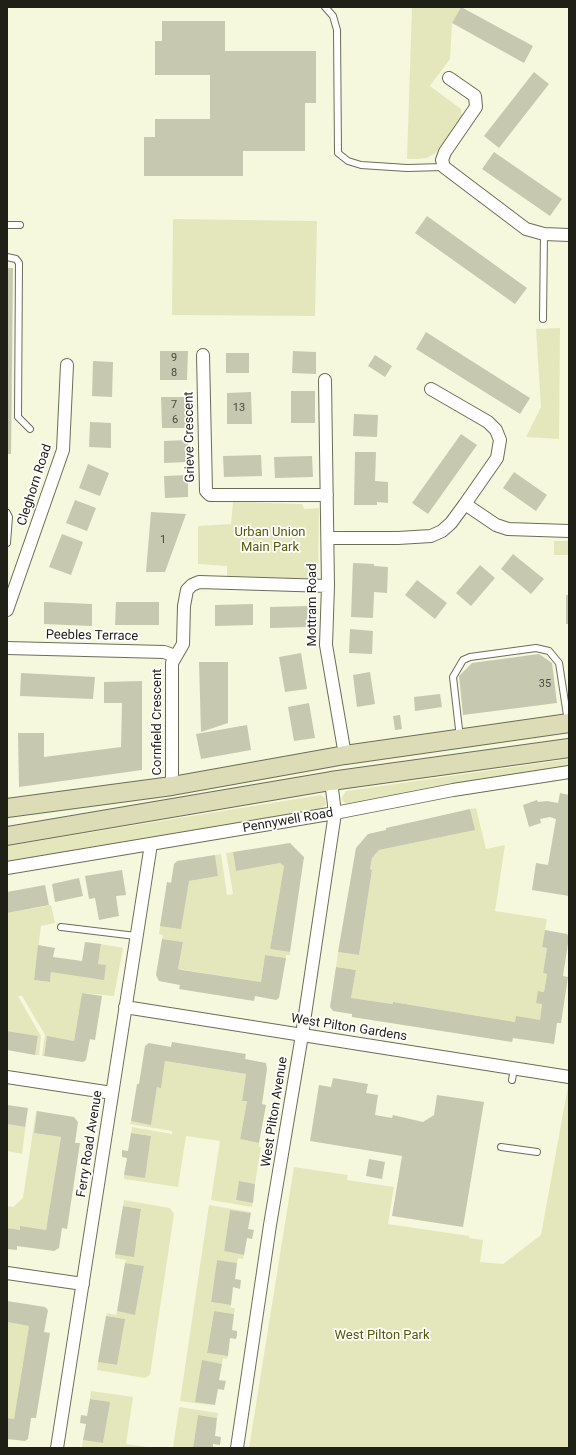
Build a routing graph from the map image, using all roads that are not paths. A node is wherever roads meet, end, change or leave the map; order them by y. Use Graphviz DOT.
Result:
graph roads {
  1 [pos="325,7"];
  2 [pos="449,78"];
  3 [pos="444,167"];
  4 [pos="7,225"];
  5 [pos="20,226"];
  6 [pos="544,234"];
  7 [pos="569,235"];
  8 [pos="7,256"];
  9 [pos="543,319"];
  10 [pos="203,355"];
  11 [pos="67,365"];
  12 [pos="325,380"];
  13 [pos="431,389"];
  14 [pos="30,429"];
  15 [pos="327,495"];
  16 [pos="465,504"];
  17 [pos="7,513"];
  18 [pos="569,531"];
  19 [pos="328,538"];
  20 [pos="7,543"];
  21 [pos="328,586"];
  22 [pos="7,610"];
  23 [pos="7,648"];
  24 [pos="175,656"];
  25 [pos="568,723"];
  26 [pos="460,739"];
  27 [pos="569,748"];
  28 [pos="345,756"];
  29 [pos="325,759"];
  30 [pos="569,772"];
  31 [pos="331,781"];
  32 [pos="172,786"];
  33 [pos="7,808"];
  34 [pos="335,813"];
  35 [pos="7,836"];
  36 [pos="151,844"];
  37 [pos="7,868"];
  38 [pos="61,927"];
  39 [pos="136,936"];
  40 [pos="125,1007"];
  41 [pos="302,1035"];
  42 [pos="514,1068"];
  43 [pos="7,1077"];
  44 [pos="569,1077"];
  45 [pos="512,1080"];
  46 [pos="112,1093"];
  47 [pos="501,1147"];
  48 [pos="537,1152"];
  49 [pos="7,1272"];
  50 [pos="83,1284"];
  51 [pos="57,1448"];
  52 [pos="236,1448"];
  1 -- 3 [label="lane"];
  2 -- 3 [label="street"];
  3 -- 6 [label="street"];
  4 -- 5 [label="lane"];
  6 -- 7 [label="street"];
  6 -- 9 [label="lane"];
  8 -- 14 [label="lane"];
  10 -- 15 [label="street, Grieve Crescent"];
  11 -- 22 [label="street, Cleghorn Road"];
  12 -- 15 [label="street, Mottram Road"];
  13 -- 16 [label="street"];
  15 -- 19 [label="street, Mottram Road"];
  16 -- 18 [label="street"];
  16 -- 19 [label="street"];
  17 -- 20 [label="lane"];
  19 -- 21 [label="street, Mottram Road"];
  21 -- 24 [label="street, Cornfield Crescent"];
  21 -- 28 [label="street, Mottram Road"];
  23 -- 24 [label="street, Peebles Terrace"];
  24 -- 32 [label="street, Cornfield Crescent"];
  25 -- 26 [label="street"];
  25 -- 26 [label="lane"];
  26 -- 28 [label="street"];
  27 -- 31 [label="street"];
  28 -- 29 [label="street"];
  29 -- 31 [label="street"];
  29 -- 32 [label="street"];
  30 -- 34 [label="street, Pennywell Road"];
  31 -- 34 [label="street, West Pilton Avenue"];
  31 -- 35 [label="street"];
  32 -- 33 [label="street"];
  34 -- 36 [label="street, Pennywell Road"];
  34 -- 41 [label="street, West Pilton Avenue"];
  36 -- 37 [label="street, Pennywell Road"];
  36 -- 39 [label="street, Ferry Road Avenue"];
  38 -- 39 [label="lane"];
  39 -- 40 [label="street, Ferry Road Avenue"];
  40 -- 41 [label="street, West Pilton Gardens"];
  40 -- 46 [label="street, Ferry Road Avenue"];
  41 -- 42 [label="street, West Pilton Gardens"];
  41 -- 52 [label="street, West Pilton Avenue"];
  42 -- 44 [label="street, West Pilton Gardens"];
  42 -- 45 [label="lane"];
  43 -- 46 [label="street"];
  46 -- 50 [label="street, Ferry Road Avenue"];
  47 -- 48 [label="lane"];
  49 -- 50 [label="street"];
  50 -- 51 [label="street, Ferry Road Avenue"];
}
